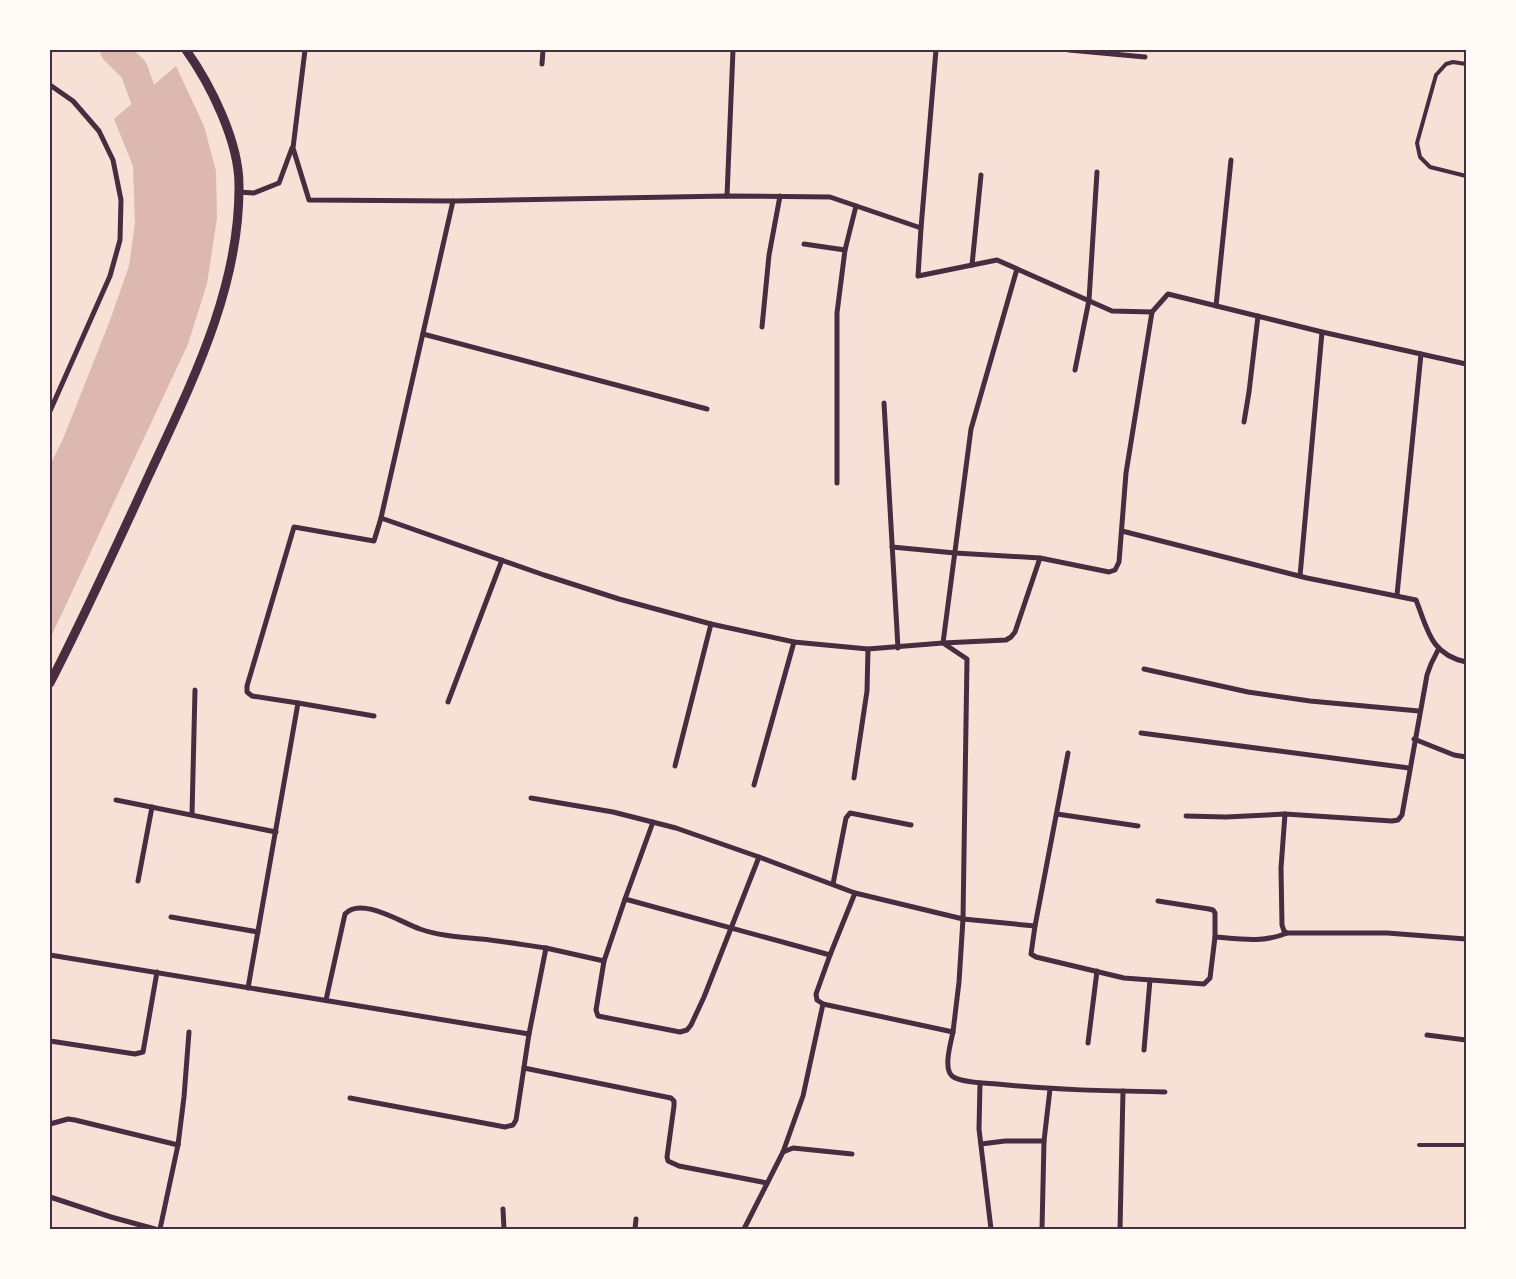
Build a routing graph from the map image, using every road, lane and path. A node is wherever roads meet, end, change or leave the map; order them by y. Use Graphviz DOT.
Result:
graph roads {
  1 [pos="186,50"];
  2 [pos="305,50"];
  3 [pos="543,50"];
  4 [pos="733,50"];
  5 [pos="936,50"];
  6 [pos="1069,50"];
  7 [pos="1145,57"];
  8 [pos="542,64"];
  9 [pos="1466,64"];
  10 [pos="50,85"];
  11 [pos="293,148"];
  12 [pos="1231,160"];
  13 [pos="1097,172"];
  14 [pos="981,175"];
  15 [pos="1466,176"];
  16 [pos="238,192"];
  17 [pos="727,196"];
  18 [pos="780,196"];
  19 [pos="453,201"];
  20 [pos="856,206"];
  21 [pos="921,228"];
  22 [pos="804,244"];
  23 [pos="845,250"];
  24 [pos="972,265"];
  25 [pos="1017,269"];
  26 [pos="1089,300"];
  27 [pos="1216,306"];
  28 [pos="1152,312"];
  29 [pos="1258,316"];
  30 [pos="762,327"];
  31 [pos="1322,332"];
  32 [pos="423,334"];
  33 [pos="1421,354"];
  34 [pos="1466,364"];
  35 [pos="1074,370"];
  36 [pos="884,403"];
  37 [pos="707,409"];
  38 [pos="50,411"];
  39 [pos="1244,422"];
  40 [pos="837,483"];
  41 [pos="381,518"];
  42 [pos="1122,530"];
  43 [pos="892,547"];
  44 [pos="955,553"];
  45 [pos="1040,558"];
  46 [pos="502,560"];
  47 [pos="1300,576"];
  48 [pos="1397,595"];
  49 [pos="712,624"];
  50 [pos="794,642"];
  51 [pos="943,643"];
  52 [pos="898,648"];
  53 [pos="868,650"];
  54 [pos="1438,650"];
  55 [pos="1466,662"];
  56 [pos="1144,669"];
  57 [pos="50,683"];
  58 [pos="195,690"];
  59 [pos="448,702"];
  60 [pos="298,703"];
  61 [pos="1419,711"];
  62 [pos="374,716"];
  63 [pos="1141,733"];
  64 [pos="1414,739"];
  65 [pos="1068,754"];
  66 [pos="1466,757"];
  67 [pos="675,766"];
  68 [pos="1409,768"];
  69 [pos="854,778"];
  70 [pos="754,785"];
  71 [pos="530,798"];
  72 [pos="116,800"];
  73 [pos="152,808"];
  74 [pos="1057,814"];
  75 [pos="1285,814"];
  76 [pos="192,815"];
  77 [pos="1186,816"];
  78 [pos="653,822"];
  79 [pos="911,825"];
  80 [pos="1138,826"];
  81 [pos="276,832"];
  82 [pos="759,856"];
  83 [pos="138,880"];
  84 [pos="833,884"];
  85 [pos="855,893"];
  86 [pos="625,899"];
  87 [pos="1158,901"];
  88 [pos="171,918"];
  89 [pos="963,919"];
  90 [pos="1035,926"];
  91 [pos="732,927"];
  92 [pos="258,932"];
  93 [pos="1287,933"];
  94 [pos="1215,937"];
  95 [pos="1466,939"];
  96 [pos="546,948"];
  97 [pos="50,955"];
  98 [pos="830,955"];
  99 [pos="604,962"];
  100 [pos="1097,971"];
  101 [pos="157,972"];
  102 [pos="1150,980"];
  103 [pos="248,988"];
  104 [pos="326,1000"];
  105 [pos="823,1004"];
  106 [pos="189,1032"];
  107 [pos="952,1032"];
  108 [pos="529,1034"];
  109 [pos="1427,1035"];
  110 [pos="50,1040"];
  111 [pos="1466,1040"];
  112 [pos="1088,1043"];
  113 [pos="1144,1050"];
  114 [pos="524,1068"];
  115 [pos="980,1082"];
  116 [pos="1050,1090"];
  117 [pos="1123,1091"];
  118 [pos="1165,1092"];
  119 [pos="350,1098"];
  120 [pos="50,1124"];
  121 [pos="1044,1141"];
  122 [pos="981,1144"];
  123 [pos="178,1145"];
  124 [pos="1419,1145"];
  125 [pos="1466,1145"];
  126 [pos="783,1152"];
  127 [pos="852,1154"];
  128 [pos="767,1183"];
  129 [pos="50,1197"];
  130 [pos="503,1209"];
  131 [pos="636,1219"];
  132 [pos="155,1229"];
  133 [pos="160,1229"];
  134 [pos="504,1229"];
  135 [pos="635,1229"];
  136 [pos="744,1229"];
  137 [pos="991,1229"];
  138 [pos="1042,1229"];
  139 [pos="1120,1229"];
  1 -- 16 [label="street"];
  2 -- 11 [label="street"];
  3 -- 8 [label="street"];
  4 -- 17 [label="street"];
  5 -- 21 [label="street"];
  6 -- 7 [label="street"];
  9 -- 15 [label="lane"];
  10 -- 38 [label="street"];
  11 -- 16 [label="street"];
  11 -- 19 [label="street"];
  12 -- 27 [label="street"];
  13 -- 26 [label="street"];
  14 -- 24 [label="street"];
  16 -- 57 [label="street"];
  17 -- 18 [label="street"];
  17 -- 19 [label="street"];
  18 -- 20 [label="street"];
  18 -- 30 [label="street"];
  19 -- 32 [label="street"];
  20 -- 21 [label="street"];
  20 -- 23 [label="street"];
  21 -- 24 [label="street"];
  22 -- 23 [label="street"];
  23 -- 40 [label="street"];
  24 -- 25 [label="street"];
  25 -- 26 [label="street"];
  25 -- 44 [label="street"];
  26 -- 28 [label="street"];
  26 -- 35 [label="street"];
  27 -- 28 [label="street"];
  27 -- 29 [label="street"];
  28 -- 42 [label="street"];
  29 -- 31 [label="street"];
  29 -- 39 [label="street"];
  31 -- 33 [label="street"];
  31 -- 47 [label="street"];
  32 -- 37 [label="street"];
  32 -- 41 [label="street"];
  33 -- 34 [label="street"];
  33 -- 48 [label="street"];
  36 -- 43 [label="street"];
  41 -- 46 [label="street"];
  41 -- 60 [label="street"];
  42 -- 45 [label="street"];
  42 -- 47 [label="street"];
  43 -- 44 [label="street"];
  43 -- 52 [label="street"];
  44 -- 45 [label="street"];
  44 -- 51 [label="street"];
  45 -- 51 [label="street"];
  46 -- 49 [label="street"];
  46 -- 59 [label="street"];
  47 -- 48 [label="street"];
  48 -- 54 [label="street"];
  49 -- 50 [label="street"];
  49 -- 67 [label="street"];
  50 -- 53 [label="street"];
  50 -- 70 [label="street"];
  51 -- 52 [label="street"];
  51 -- 89 [label="street"];
  52 -- 53 [label="street"];
  53 -- 69 [label="street"];
  54 -- 55 [label="street"];
  54 -- 61 [label="street"];
  56 -- 61 [label="street"];
  58 -- 76 [label="street"];
  60 -- 62 [label="street"];
  60 -- 81 [label="street"];
  61 -- 64 [label="street"];
  63 -- 68 [label="street"];
  64 -- 66 [label="street"];
  64 -- 68 [label="street"];
  65 -- 74 [label="street"];
  68 -- 75 [label="street"];
  71 -- 78 [label="street"];
  72 -- 73 [label="street"];
  73 -- 76 [label="street"];
  73 -- 83 [label="street"];
  74 -- 80 [label="street"];
  74 -- 90 [label="street"];
  75 -- 77 [label="street"];
  75 -- 93 [label="street"];
  76 -- 81 [label="street"];
  78 -- 82 [label="street"];
  78 -- 86 [label="street"];
  79 -- 84 [label="street"];
  81 -- 92 [label="street"];
  82 -- 84 [label="street"];
  82 -- 91 [label="street"];
  84 -- 85 [label="street"];
  85 -- 89 [label="street"];
  85 -- 98 [label="street"];
  86 -- 91 [label="street"];
  86 -- 99 [label="street"];
  87 -- 94 [label="street"];
  88 -- 92 [label="street"];
  89 -- 90 [label="street"];
  89 -- 107 [label="street"];
  90 -- 100 [label="street"];
  91 -- 98 [label="street"];
  91 -- 99 [label="street"];
  92 -- 103 [label="street"];
  93 -- 94 [label="street"];
  93 -- 95 [label="street"];
  94 -- 102 [label="street"];
  96 -- 99 [label="street"];
  96 -- 104 [label="street"];
  96 -- 108 [label="street"];
  97 -- 101 [label="street"];
  98 -- 105 [label="street"];
  100 -- 102 [label="street"];
  100 -- 112 [label="street"];
  101 -- 103 [label="street"];
  101 -- 110 [label="street"];
  102 -- 113 [label="street"];
  103 -- 104 [label="street"];
  104 -- 108 [label="street"];
  105 -- 107 [label="street"];
  105 -- 126 [label="street"];
  106 -- 123 [label="street"];
  107 -- 115 [label="street"];
  108 -- 114 [label="street"];
  109 -- 111 [label="street"];
  114 -- 119 [label="street"];
  114 -- 128 [label="street"];
  115 -- 116 [label="street"];
  115 -- 122 [label="street"];
  116 -- 117 [label="street"];
  116 -- 121 [label="street"];
  117 -- 118 [label="street"];
  117 -- 139 [label="street"];
  120 -- 123 [label="street"];
  121 -- 122 [label="street"];
  121 -- 138 [label="street"];
  122 -- 137 [label="street"];
  123 -- 133 [label="street"];
  124 -- 125 [label="lane"];
  126 -- 127 [label="street"];
  126 -- 128 [label="street"];
  128 -- 136 [label="street"];
  129 -- 132 [label="street"];
  130 -- 134 [label="street"];
  131 -- 135 [label="street"];
}
